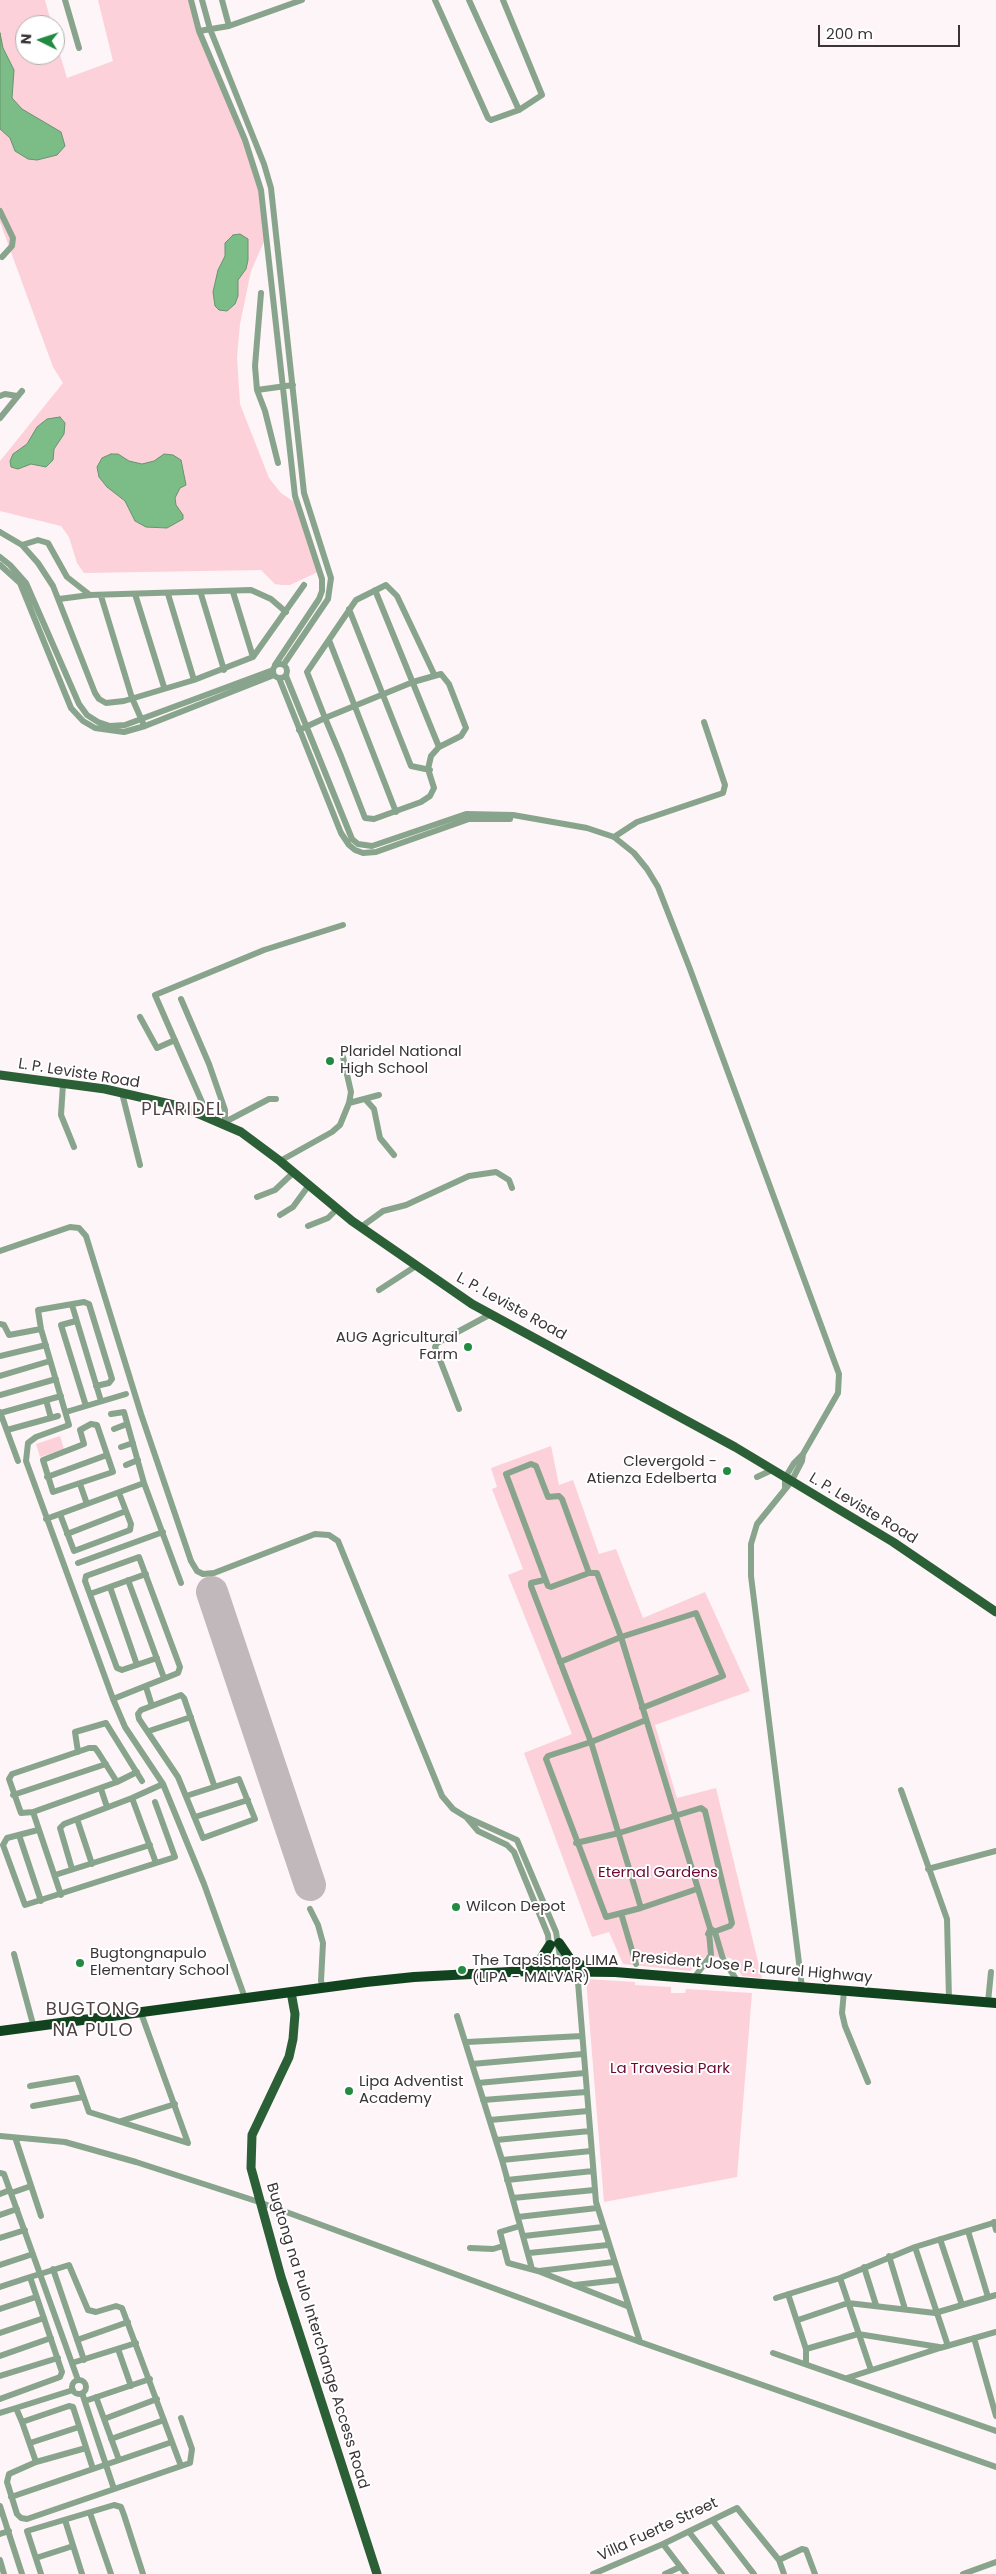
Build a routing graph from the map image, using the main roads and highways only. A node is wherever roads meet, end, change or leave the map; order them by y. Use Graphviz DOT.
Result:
graph roads {
  1 [pos="0,1075"];
  2 [pos="996,1612"];
  3 [pos="529,1971"];
  4 [pos="590,1971"];
  5 [pos="291,1992"];
  6 [pos="992,2002"];
  7 [pos="0,2031"];
  8 [pos="378,2574"];
  1 -- 2 [label="main road, L. P. Leviste Road"];
  3 -- 4 [label="highway, President Jose P. Laurel Highway"];
  3 -- 4 [label="highway"];
  3 -- 5 [label="highway, President Jose P. Laurel Highway"];
  4 -- 6 [label="highway, President Jose P. Laurel Highway"];
  5 -- 7 [label="highway, President Jose P. Laurel Highway"];
  5 -- 8 [label="main road, Bugtong na Pulo Interchange Access Road"];
}
